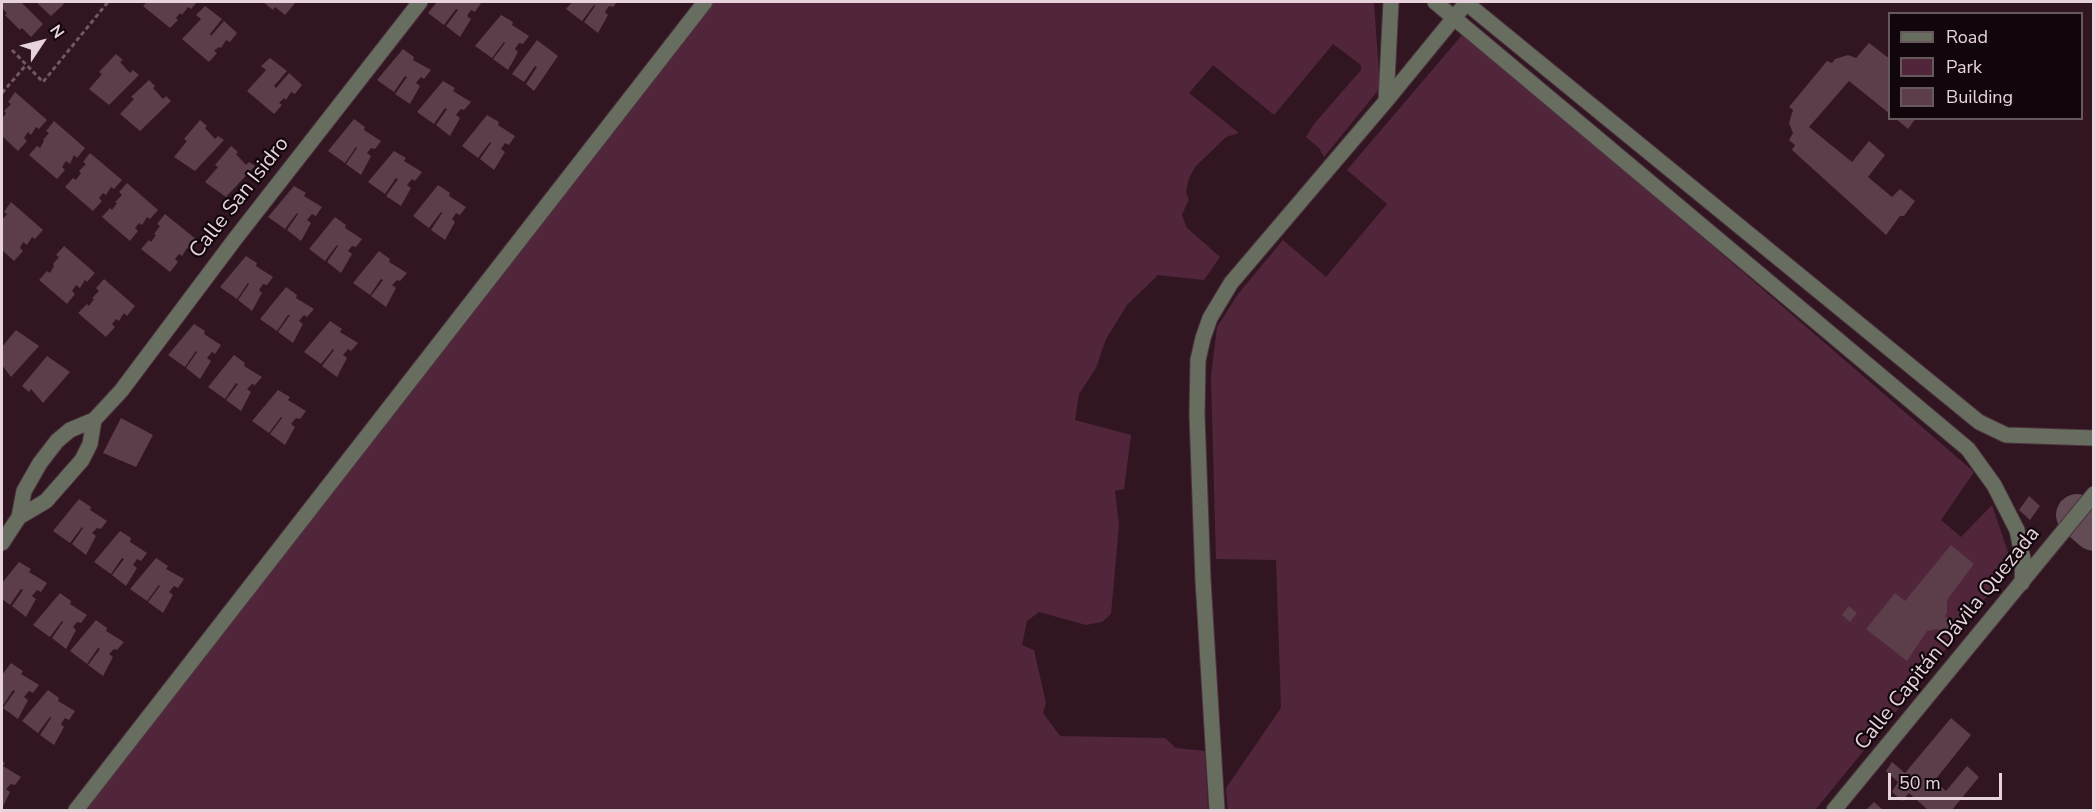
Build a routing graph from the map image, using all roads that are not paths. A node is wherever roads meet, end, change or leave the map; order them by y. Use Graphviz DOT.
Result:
graph roads {
  1 [pos="420,2"];
  2 [pos="705,2"];
  3 [pos="1391,2"];
  4 [pos="1435,2"];
  5 [pos="1466,2"];
  6 [pos="1454,17"];
  7 [pos="1386,100"];
  8 [pos="94,420"];
  9 [pos="2094,438"];
  10 [pos="2094,494"];
  11 [pos="19,517"];
  12 [pos="2,543"];
  13 [pos="2022,583"];
  14 [pos="76,810"];
  15 [pos="1217,810"];
  16 [pos="1834,810"];
  1 -- 8 [label="street, Calle San Isidro"];
  2 -- 14 [label="street"];
  3 -- 7 [label="street"];
  4 -- 6 [label="street"];
  5 -- 6 [label="street"];
  5 -- 9 [label="street"];
  6 -- 7 [label="street"];
  6 -- 13 [label="street"];
  7 -- 15 [label="street"];
  8 -- 11 [label="street, Calle San Isidro"];
  8 -- 11 [label="street, Calle San Isidro"];
  10 -- 13 [label="street, Calle Capitán Dávila Quezada"];
  11 -- 12 [label="street, Calle San Isidro"];
  13 -- 16 [label="street, Calle Capitán Dávila Quezada"];
}
